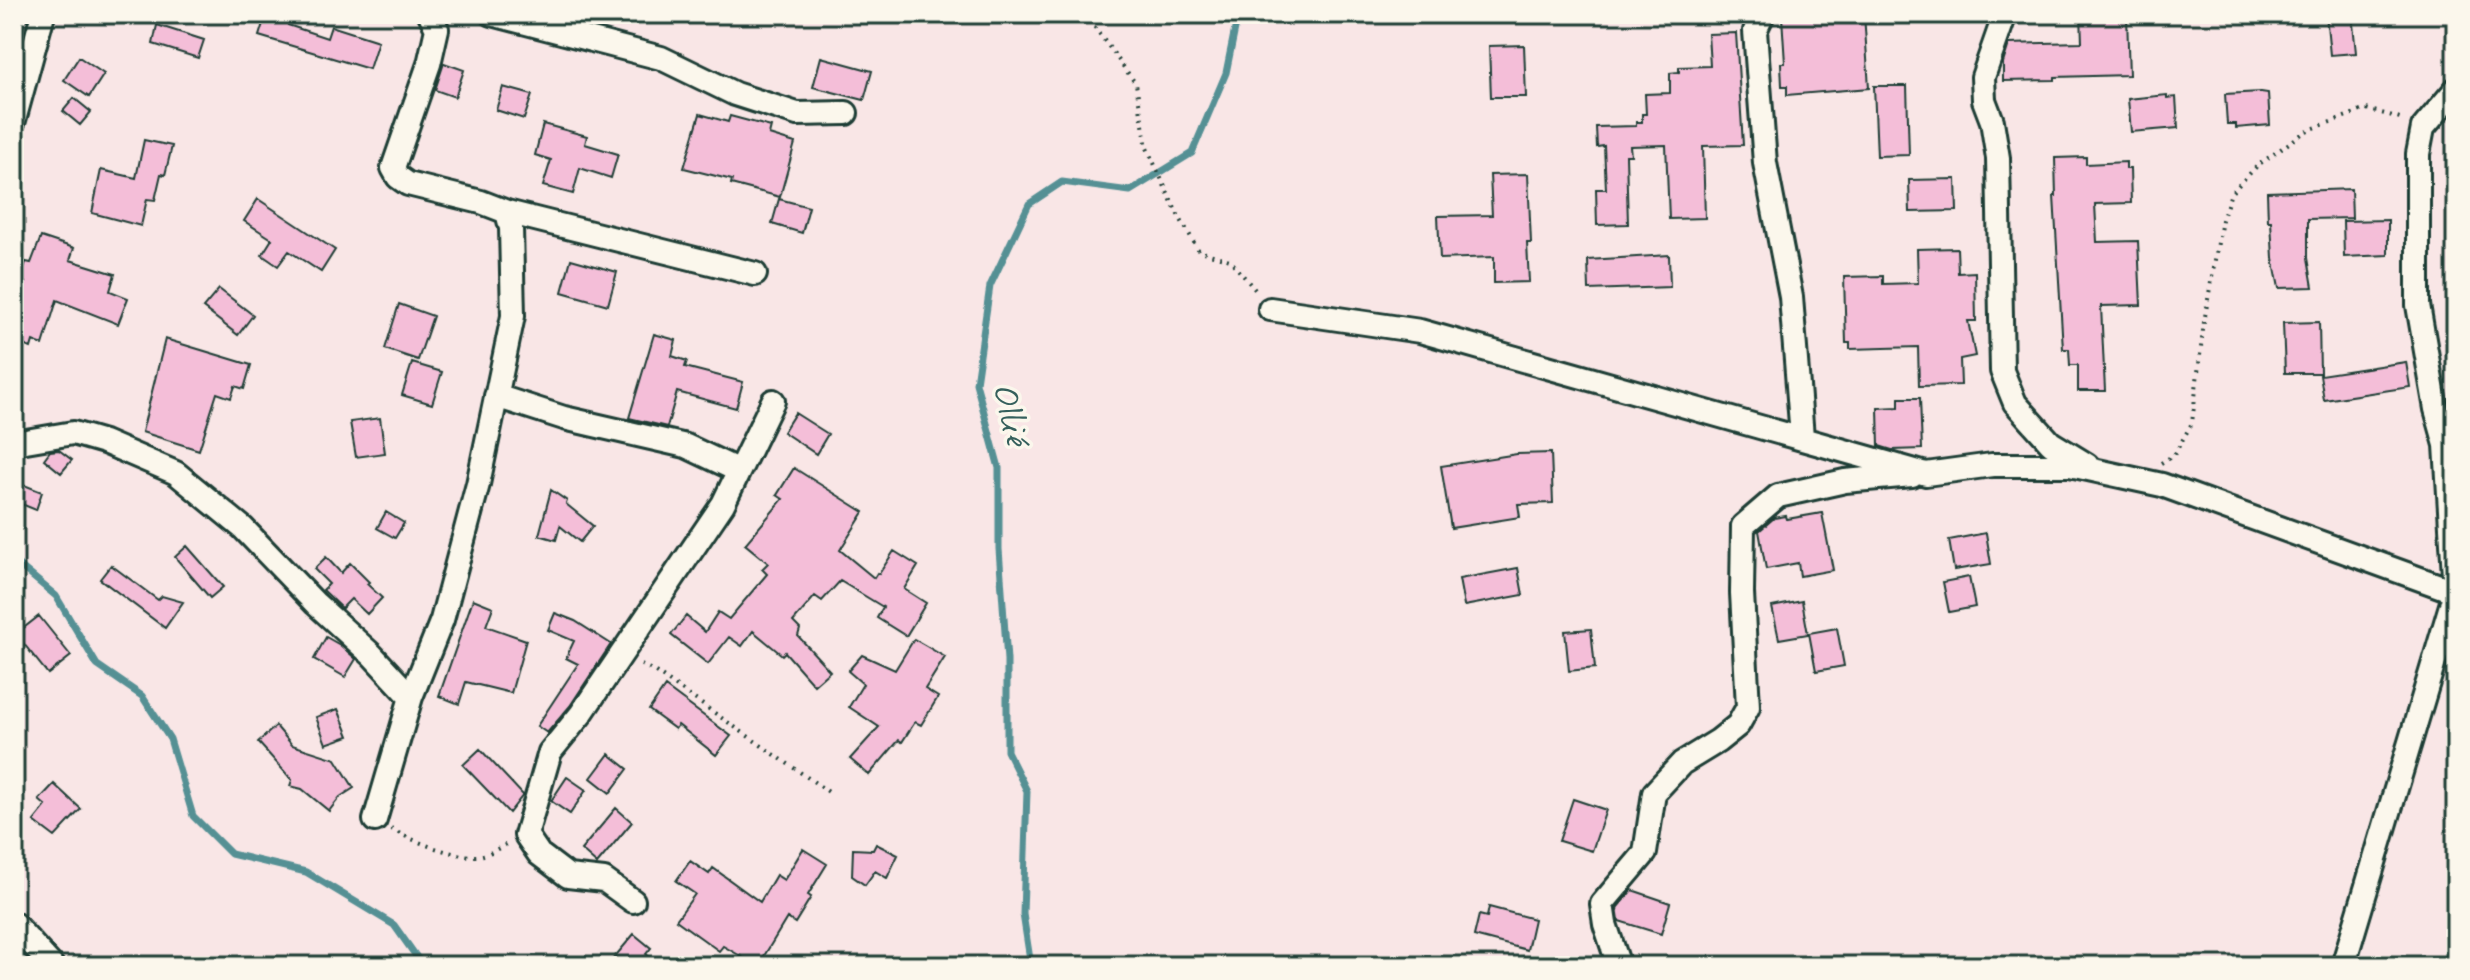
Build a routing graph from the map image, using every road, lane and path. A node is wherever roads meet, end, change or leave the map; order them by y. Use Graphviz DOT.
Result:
graph roads {
  1 [pos="43,14"];
  2 [pos="430,14"];
  3 [pos="492,14"];
  4 [pos="1085,14"];
  5 [pos="1763,14"];
  6 [pos="2005,14"];
  7 [pos="2456,89"];
  8 [pos="846,113"];
  9 [pos="14,120"];
  10 [pos="2423,128"];
  11 [pos="507,212"];
  12 [pos="755,274"];
  13 [pos="1270,309"];
  14 [pos="496,396"];
  15 [pos="773,401"];
  16 [pos="1802,437"];
  17 [pos="14,443"];
  18 [pos="739,471"];
  19 [pos="2098,472"];
  20 [pos="1926,474"];
  21 [pos="2135,480"];
  22 [pos="2456,592"];
  23 [pos="620,656"];
  24 [pos="411,697"];
  25 [pos="830,793"];
  26 [pos="375,820"];
  27 [pos="526,835"];
  28 [pos="633,901"];
  29 [pos="14,924"];
  30 [pos="52,966"];
  31 [pos="1616,966"];
  32 [pos="2343,966"];
  1 -- 9 [label="street"];
  2 -- 11 [label="street"];
  3 -- 8 [label="street"];
  4 -- 13 [label="path"];
  5 -- 16 [label="street"];
  6 -- 19 [label="street"];
  7 -- 10 [label="street"];
  10 -- 21 [label="path"];
  10 -- 22 [label="street"];
  11 -- 12 [label="street"];
  11 -- 14 [label="street"];
  13 -- 16 [label="street"];
  14 -- 18 [label="street"];
  14 -- 24 [label="street"];
  15 -- 18 [label="street"];
  16 -- 20 [label="street"];
  17 -- 24 [label="street"];
  18 -- 23 [label="street"];
  19 -- 20 [label="street"];
  19 -- 21 [label="street"];
  20 -- 31 [label="street"];
  21 -- 22 [label="street"];
  22 -- 32 [label="street"];
  23 -- 25 [label="path"];
  23 -- 27 [label="street"];
  24 -- 26 [label="street"];
  26 -- 27 [label="path"];
  27 -- 28 [label="street"];
  29 -- 30 [label="street"];
}
